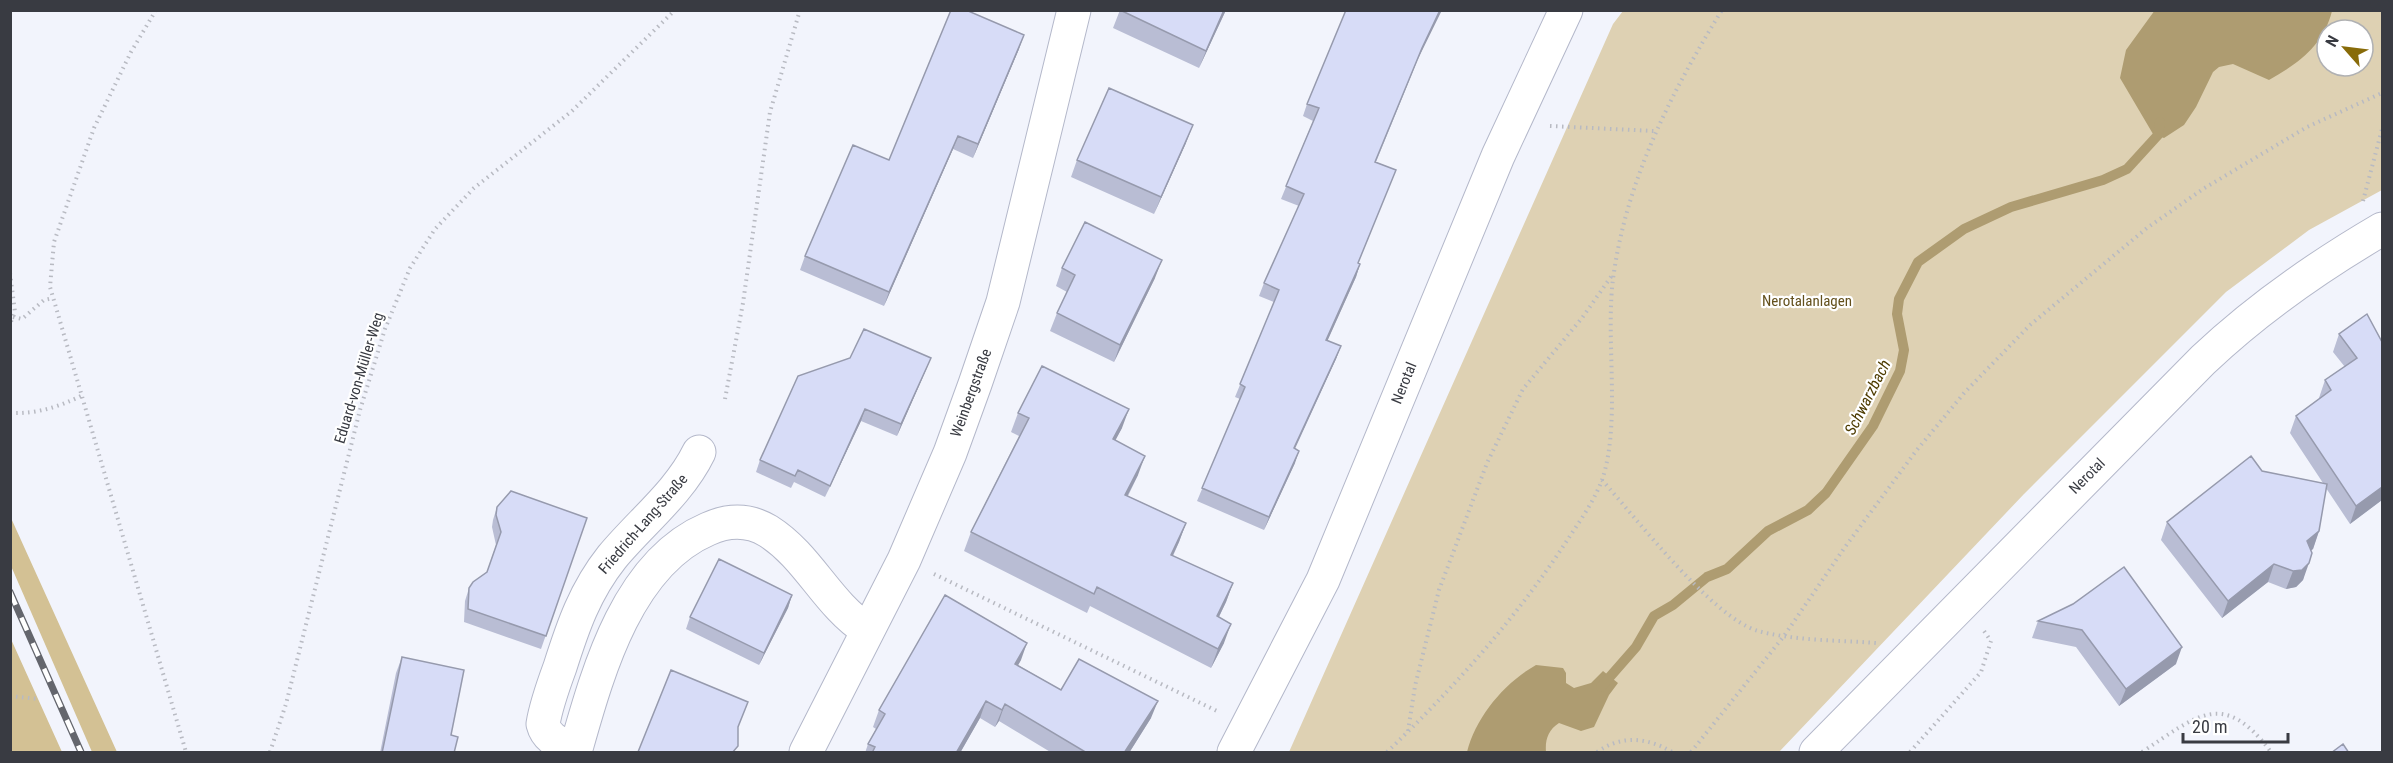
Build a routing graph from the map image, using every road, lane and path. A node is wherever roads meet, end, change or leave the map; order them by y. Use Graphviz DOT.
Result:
graph roads {
  1 [pos="156,10"];
  2 [pos="675,10"];
  3 [pos="800,10"];
  4 [pos="1074,10"];
  5 [pos="1566,10"];
  6 [pos="1722,10"];
  7 [pos="2382,93"];
  8 [pos="1513,123"];
  9 [pos="2382,129"];
  10 [pos="1654,131"];
  11 [pos="2382,229"];
  12 [pos="2350,248"];
  13 [pos="10,273"];
  14 [pos="1613,274"];
  15 [pos="53,298"];
  16 [pos="13,317"];
  17 [pos="10,324"];
  18 [pos="81,396"];
  19 [pos="725,399"];
  20 [pos="10,413"];
  21 [pos="699,452"];
  22 [pos="1602,480"];
  23 [pos="904,560"];
  24 [pos="1981,628"];
  25 [pos="867,630"];
  26 [pos="1784,636"];
  27 [pos="1887,644"];
  28 [pos="10,696"];
  29 [pos="38,699"];
  30 [pos="1407,733"];
  31 [pos="1241,739"];
  32 [pos="575,752"];
  33 [pos="186,753"];
  34 [pos="270,753"];
  35 [pos="806,753"];
  36 [pos="1387,753"];
  37 [pos="1597,753"];
  38 [pos="1672,753"];
  39 [pos="1691,753"];
  40 [pos="1816,753"];
  41 [pos="1910,753"];
  42 [pos="2142,753"];
  43 [pos="2271,753"];
  1 -- 15 [label="path"];
  2 -- 34 [label="path, Eduard-von-Müller-Weg"];
  3 -- 19 [label="path"];
  4 -- 23 [label="street, Weinbergstraße"];
  5 -- 8 [label="street, Nerotal"];
  6 -- 10 [label="path"];
  7 -- 26 [label="path"];
  8 -- 10 [label="path"];
  8 -- 31 [label="street, Nerotal"];
  9 -- 12 [label="path"];
  10 -- 14 [label="path"];
  11 -- 12 [label="street, Nerotal"];
  12 -- 40 [label="street, Nerotal"];
  13 -- 16 [label="path"];
  14 -- 22 [label="path"];
  14 -- 30 [label="path"];
  15 -- 16 [label="path"];
  15 -- 18 [label="path"];
  16 -- 17 [label="path"];
  18 -- 20 [label="path"];
  18 -- 33 [label="path"];
  21 -- 32 [label="street, Friedrich-Lang-Straße"];
  22 -- 26 [label="path"];
  22 -- 30 [label="path"];
  23 -- 25 [label="street, Weinbergstraße"];
  23 -- 31 [label="path"];
  24 -- 41 [label="path"];
  25 -- 32 [label="street, Friedrich-Lang-Straße"];
  25 -- 35 [label="street, Weinbergstraße"];
  26 -- 27 [label="path"];
  26 -- 39 [label="path"];
  28 -- 29 [label="path"];
  30 -- 36 [label="path"];
  37 -- 38 [label="path"];
  42 -- 43 [label="path"];
}
